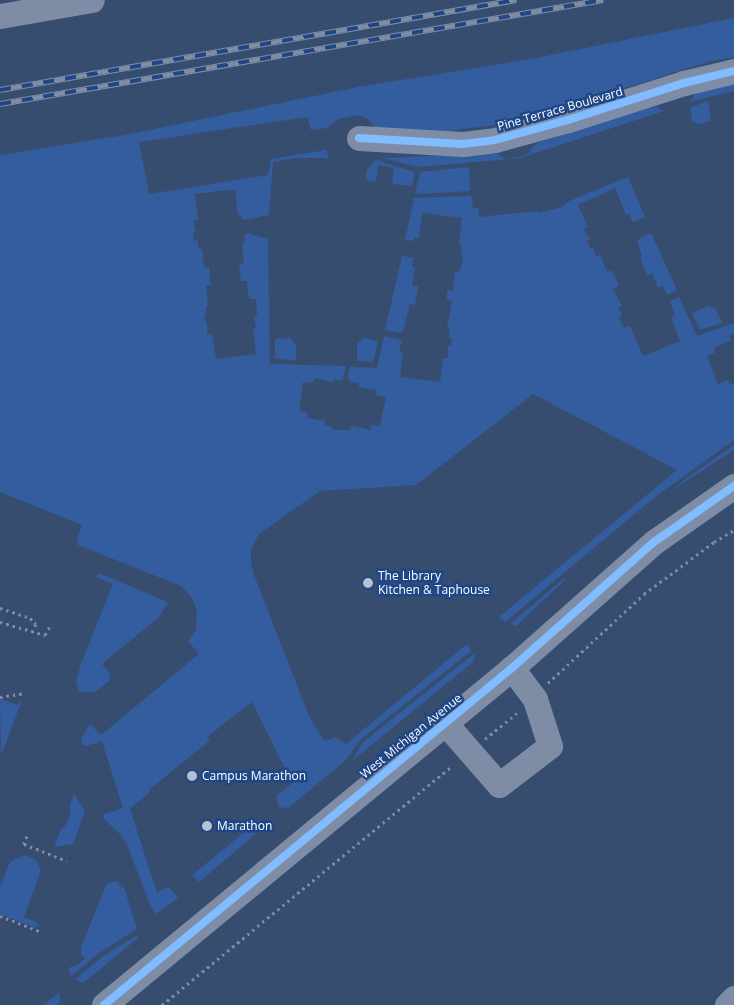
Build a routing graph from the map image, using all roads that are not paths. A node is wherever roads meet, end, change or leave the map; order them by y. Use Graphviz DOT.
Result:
graph roads {
  1 [pos="92,0"];
  2 [pos="0,16"];
  3 [pos="734,71"];
  4 [pos="358,138"];
  5 [pos="734,486"];
  6 [pos="512,668"];
  7 [pos="445,723"];
  8 [pos="734,998"];
  9 [pos="104,1005"];
  10 [pos="726,1005"];
  1 -- 2 [label="street"];
  3 -- 4 [label="street, Pine Terrace Boulevard"];
  5 -- 6 [label="street, West Michigan Avenue"];
  6 -- 7 [label="street, West Michigan Avenue"];
  6 -- 7 [label="street"];
  7 -- 9 [label="street, West Michigan Avenue"];
  8 -- 10 [label="street"];
}
